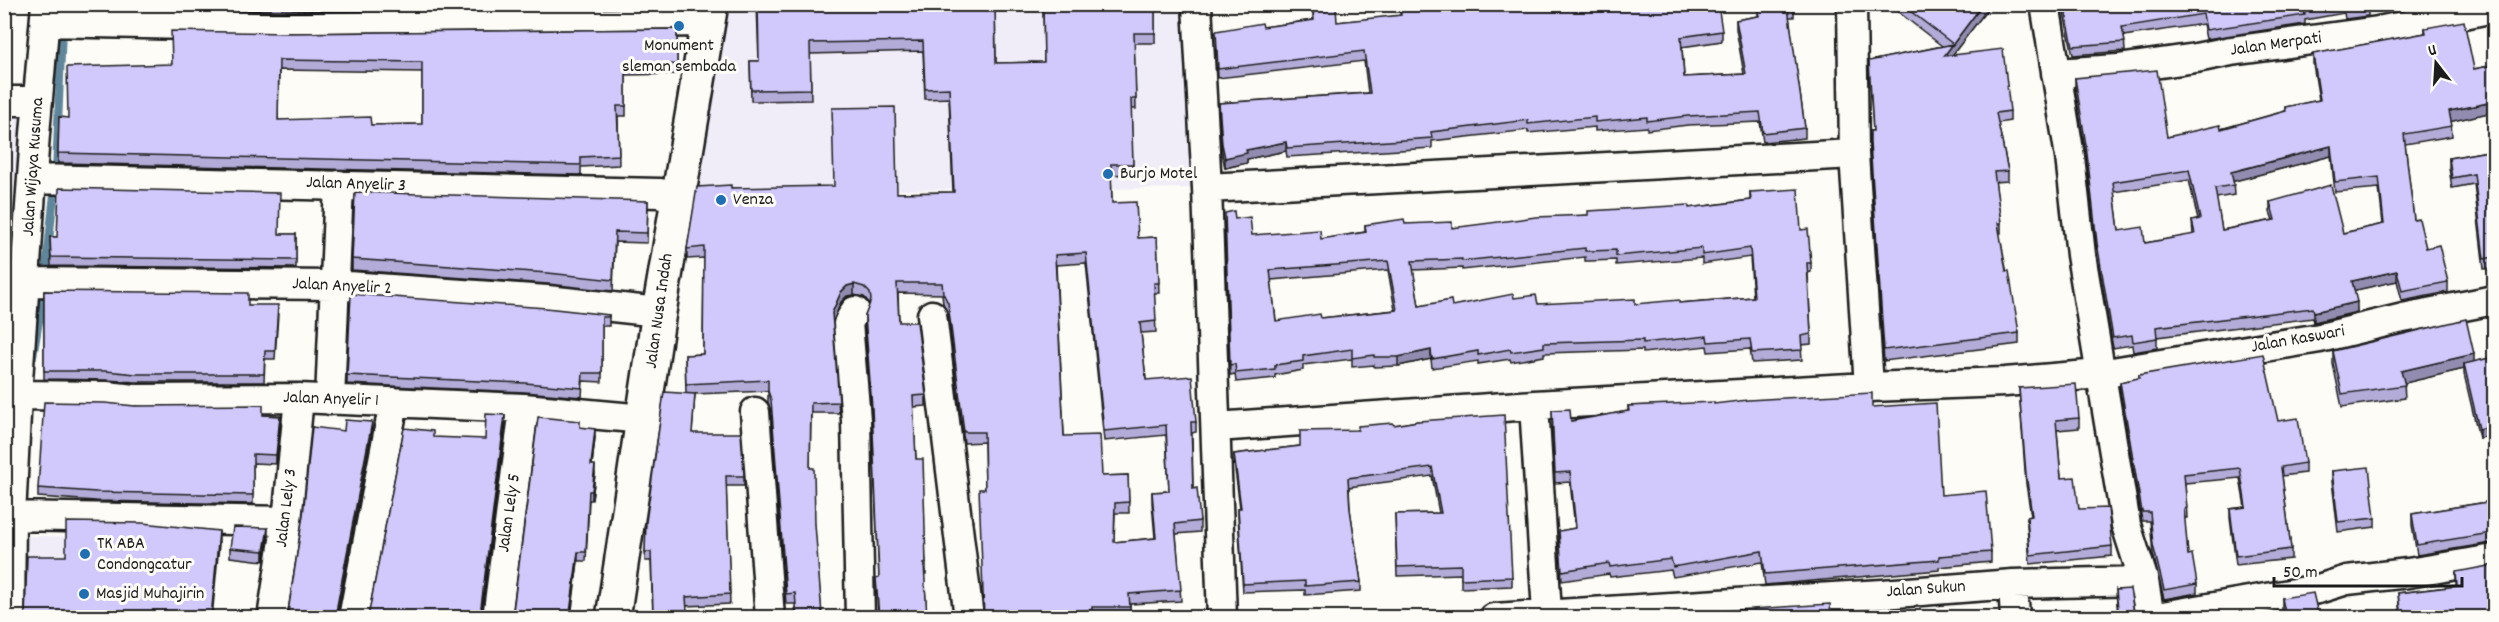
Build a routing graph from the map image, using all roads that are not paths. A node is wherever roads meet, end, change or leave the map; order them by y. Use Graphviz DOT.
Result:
graph roads {
  1 [pos="1197,4"];
  2 [pos="1852,4"];
  3 [pos="2045,4"];
  4 [pos="2494,8"];
  5 [pos="709,13"];
  6 [pos="472,14"];
  7 [pos="178,15"];
  8 [pos="408,15"];
  9 [pos="578,15"];
  10 [pos="287,16"];
  11 [pos="52,18"];
  12 [pos="2056,73"];
  13 [pos="4,101"];
  14 [pos="38,101"];
  15 [pos="1854,154"];
  16 [pos="43,179"];
  17 [pos="339,185"];
  18 [pos="1207,188"];
  19 [pos="677,200"];
  20 [pos="35,282"];
  21 [pos="334,285"];
  22 [pos="2494,300"];
  23 [pos="855,311"];
  24 [pos="658,312"];
  25 [pos="932,315"];
  26 [pos="2100,374"];
  27 [pos="1869,387"];
  28 [pos="17,394"];
  29 [pos="299,398"];
  30 [pos="330,400"];
  31 [pos="394,402"];
  32 [pos="1534,405"];
  33 [pos="524,408"];
  34 [pos="755,412"];
  35 [pos="644,419"];
  36 [pos="1216,427"];
  37 [pos="11,516"];
  38 [pos="286,521"];
  39 [pos="2494,560"];
  40 [pos="2144,581"];
  41 [pos="2013,584"];
  42 [pos="1547,613"];
  43 [pos="1510,617"];
  44 [pos="10,618"];
  45 [pos="272,618"];
  46 [pos="353,618"];
  47 [pos="496,618"];
  48 [pos="613,618"];
  49 [pos="770,618"];
  50 [pos="860,618"];
  51 [pos="969,618"];
  52 [pos="1222,618"];
  53 [pos="2015,618"];
  54 [pos="2151,618"];
  1 -- 18 [label="street"];
  2 -- 15 [label="street"];
  3 -- 12 [label="street"];
  4 -- 12 [label="street, Jalan Merpati"];
  5 -- 9 [label="street"];
  5 -- 19 [label="main road, Jalan Nusa Indah"];
  6 -- 8 [label="street"];
  6 -- 9 [label="street"];
  7 -- 10 [label="street"];
  7 -- 11 [label="street"];
  8 -- 10 [label="street"];
  11 -- 14 [label="street, Jalan Wijaya Kusuma"];
  12 -- 26 [label="street"];
  13 -- 14 [label="street"];
  14 -- 16 [label="street, Jalan Wijaya Kusuma"];
  15 -- 18 [label="street"];
  15 -- 27 [label="street"];
  16 -- 17 [label="street, Jalan Anyelir 3"];
  16 -- 20 [label="street, Jalan Wijaya Kusuma"];
  17 -- 19 [label="street, Jalan Anyelir 3"];
  17 -- 21 [label="street"];
  18 -- 36 [label="street"];
  19 -- 24 [label="main road, Jalan Nusa Indah"];
  20 -- 21 [label="street, Jalan Anyelir 2"];
  20 -- 28 [label="street, Jalan Wijaya Kusuma"];
  21 -- 24 [label="street, Jalan Anyelir 2"];
  21 -- 30 [label="street"];
  22 -- 26 [label="street, Jalan Kaswari"];
  23 -- 50 [label="street"];
  24 -- 35 [label="main road, Jalan Nusa Indah"];
  25 -- 51 [label="street"];
  26 -- 27 [label="street, Jalan Kaswari"];
  26 -- 40 [label="street"];
  27 -- 32 [label="street, Jalan Kaswari"];
  28 -- 29 [label="street, Jalan Anyelir 1"];
  28 -- 37 [label="street, Jalan Wijaya Kusuma"];
  29 -- 30 [label="street, Jalan Anyelir 1"];
  29 -- 38 [label="street, Jalan Lely 3"];
  30 -- 31 [label="street, Jalan Anyelir 1"];
  31 -- 33 [label="street, Jalan Anyelir 1"];
  31 -- 46 [label="street"];
  32 -- 36 [label="street, Jalan Kaswari"];
  32 -- 42 [label="street"];
  33 -- 35 [label="street, Jalan Anyelir 1"];
  33 -- 47 [label="street, Jalan Lely 5"];
  34 -- 49 [label="street"];
  35 -- 48 [label="main road, Jalan Nusa Indah"];
  36 -- 52 [label="street"];
  37 -- 38 [label="street"];
  37 -- 44 [label="street, Jalan Wijaya Kusuma"];
  38 -- 45 [label="street, Jalan Lely 3"];
  39 -- 54 [label="street"];
  40 -- 41 [label="street, Jalan Sukun"];
  40 -- 54 [label="street"];
  41 -- 42 [label="street, Jalan Sukun"];
  41 -- 53 [label="street"];
  42 -- 43 [label="street, Jalan Sukun"];
}
